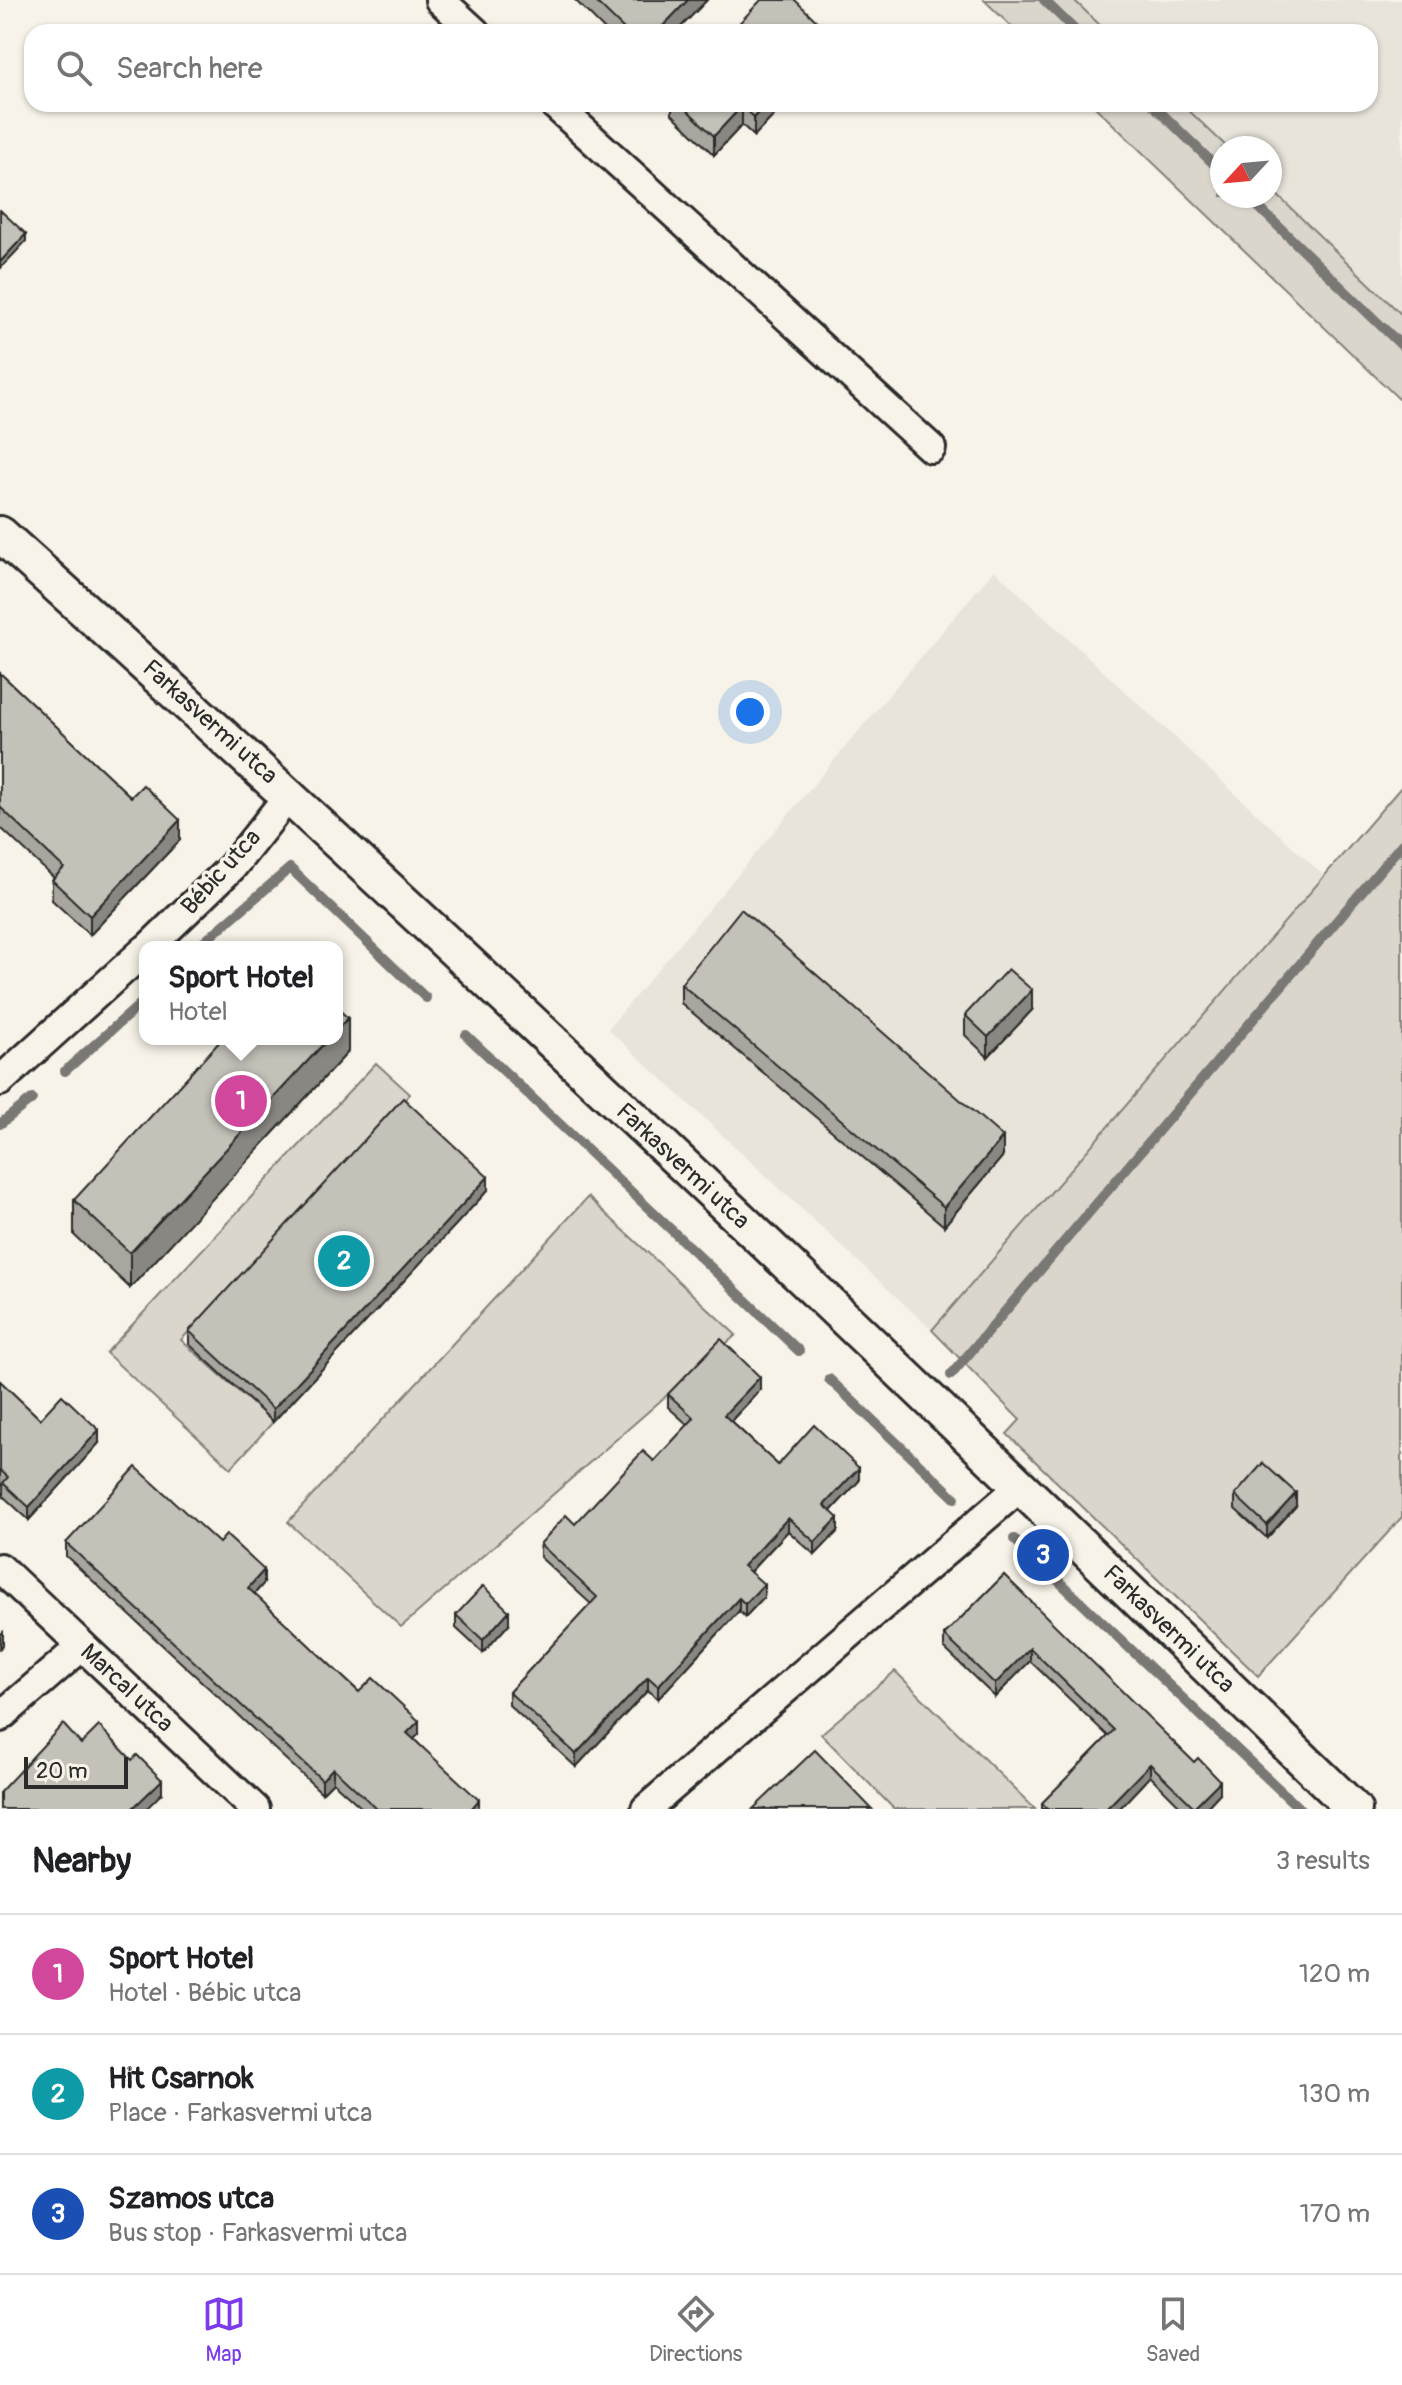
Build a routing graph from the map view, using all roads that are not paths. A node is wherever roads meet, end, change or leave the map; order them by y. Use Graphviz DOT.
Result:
graph roads {
  1 [pos="440,0"];
  2 [pos="466,24"];
  3 [pos="563,112"];
  4 [pos="931,448"];
  5 [pos="0,534"];
  6 [pos="290,794"];
  7 [pos="155,941"];
  8 [pos="139,956"];
  9 [pos="0,1081"];
  10 [pos="1021,1486"];
  11 [pos="0,1568"];
  12 [pos="82,1646"];
  13 [pos="0,1717"];
  14 [pos="255,1809"];
  15 [pos="646,1809"];
  16 [pos="1354,1809"];
  1 -- 2 [label="street"];
  3 -- 4 [label="street"];
  5 -- 6 [label="street, Farkasvermi utca"];
  6 -- 7 [label="street, Bébic utca"];
  6 -- 10 [label="street, Farkasvermi utca"];
  8 -- 9 [label="street, Bébic utca"];
  10 -- 15 [label="street"];
  10 -- 16 [label="street, Farkasvermi utca"];
  11 -- 12 [label="street, Marcal utca"];
  12 -- 13 [label="street"];
  12 -- 14 [label="street, Marcal utca"];
}
